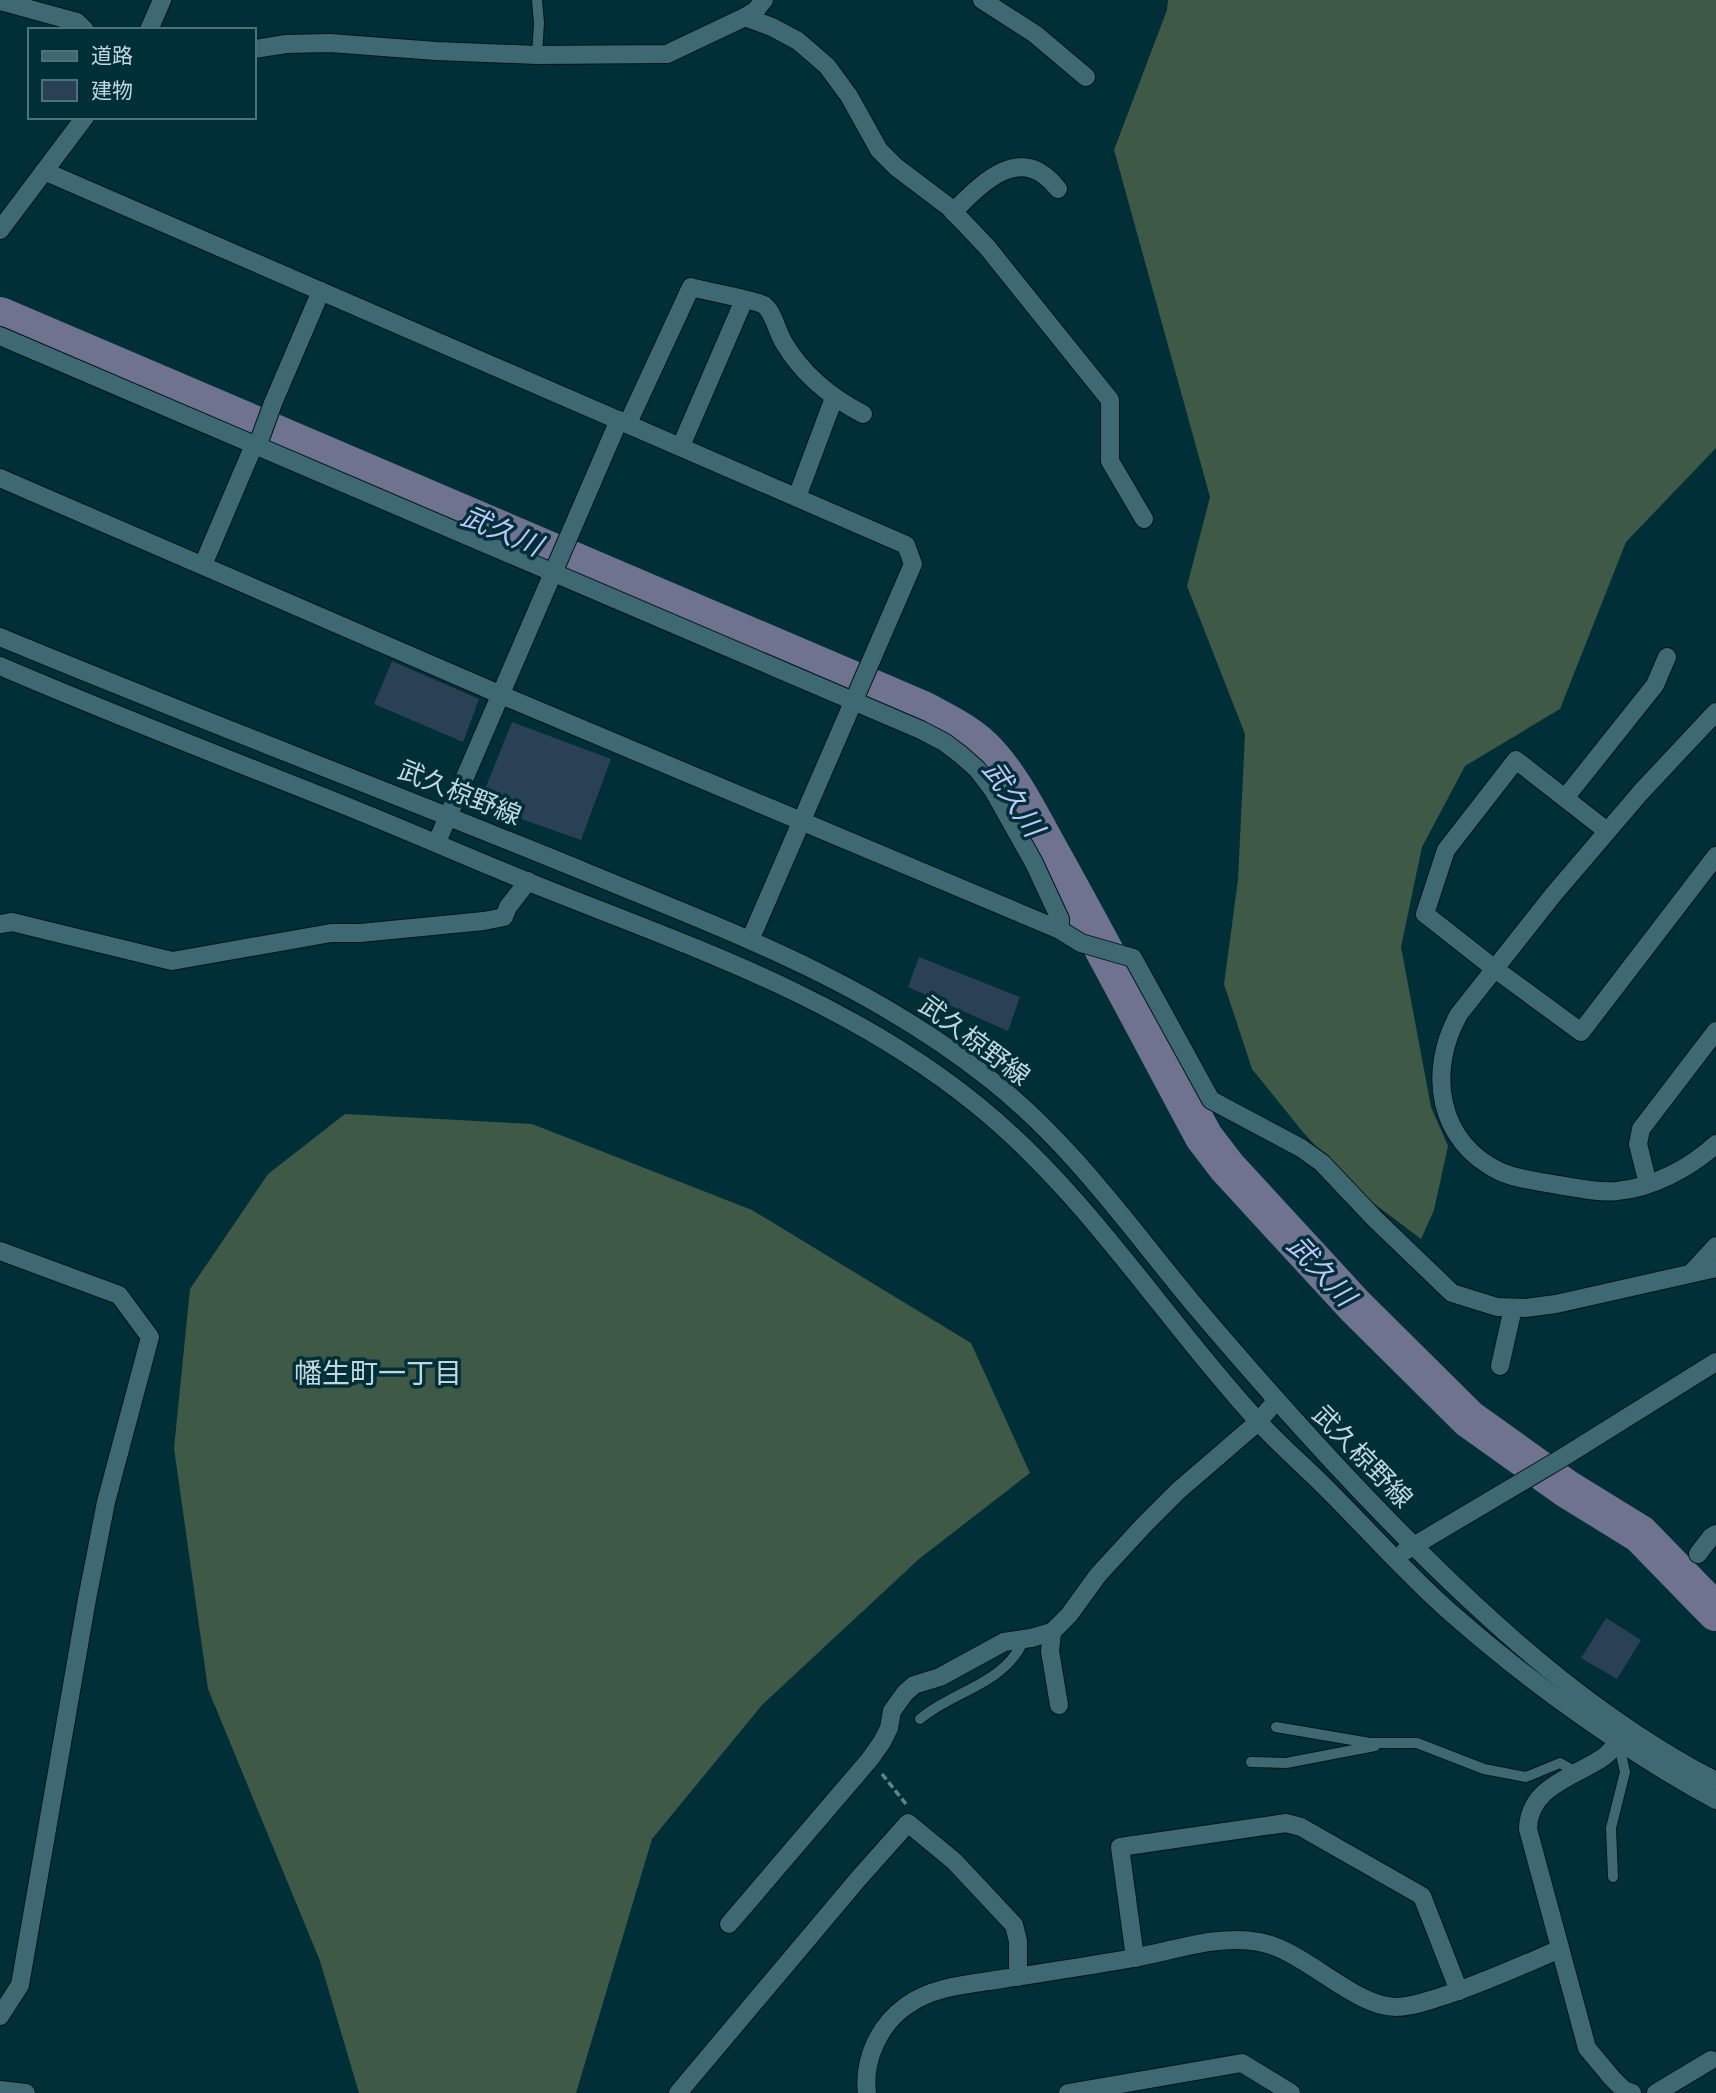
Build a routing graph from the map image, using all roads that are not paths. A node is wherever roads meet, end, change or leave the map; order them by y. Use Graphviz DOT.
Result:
graph roads {
  1 [pos="162,0"];
  2 [pos="537,0"];
  3 [pos="764,0"];
  4 [pos="982,0"];
  5 [pos="0,1"];
  6 [pos="745,17"];
  7 [pos="83,28"];
  8 [pos="150,28"];
  9 [pos="256,50"];
  10 [pos="537,55"];
  11 [pos="1086,77"];
  12 [pos="83,119"];
  13 [pos="44,171"];
  14 [pos="1059,190"];
  15 [pos="953,212"];
  16 [pos="0,230"];
  17 [pos="321,290"];
  18 [pos="744,300"];
  19 [pos="0,336"];
  20 [pos="834,398"];
  21 [pos="863,414"];
  22 [pos="623,421"];
  23 [pos="257,444"];
  24 [pos="681,446"];
  25 [pos="0,478"];
  26 [pos="797,497"];
  27 [pos="1144,519"];
  28 [pos="203,565"];
  29 [pos="553,571"];
  30 [pos="0,637"];
  31 [pos="1667,657"];
  32 [pos="0,666"];
  33 [pos="499,694"];
  34 [pos="854,699"];
  35 [pos="1716,712"];
  36 [pos="1564,798"];
  37 [pos="447,815"];
  38 [pos="802,821"];
  39 [pos="1607,831"];
  40 [pos="436,842"];
  41 [pos="1716,856"];
  42 [pos="528,881"];
  43 [pos="0,924"];
  44 [pos="1059,930"];
  45 [pos="750,940"];
  46 [pos="1494,969"];
  47 [pos="1716,1031"];
  48 [pos="1716,1144"];
  49 [pos="1648,1184"];
  50 [pos="1716,1246"];
  51 [pos="0,1251"];
  52 [pos="1716,1268"];
  53 [pos="1692,1272"];
  54 [pos="1513,1308"];
  55 [pos="1716,1362"];
  56 [pos="1500,1366"];
  57 [pos="1276,1401"];
  58 [pos="1258,1422"];
  59 [pos="1716,1534"];
  60 [pos="1414,1546"];
  61 [pos="1698,1554"];
  62 [pos="1394,1559"];
  63 [pos="1052,1632"];
  64 [pos="1024,1639"];
  65 [pos="1059,1705"];
  66 [pos="920,1719"];
  67 [pos="1276,1727"];
  68 [pos="1623,1734"];
  69 [pos="1385,1744"];
  70 [pos="1251,1762"];
  71 [pos="1576,1772"];
  72 [pos="1716,1781"];
  73 [pos="1716,1800"];
  74 [pos="1613,1877"];
  75 [pos="729,1924"];
  76 [pos="1560,1949"];
  77 [pos="1135,1958"];
  78 [pos="1018,1977"];
  79 [pos="1459,1991"];
  80 [pos="0,2015"];
  81 [pos="1711,2060"];
  82 [pos="1119,2088"];
  83 [pos="0,2090"];
  84 [pos="26,2093"];
  85 [pos="678,2093"];
  86 [pos="867,2093"];
  87 [pos="1068,2093"];
  88 [pos="1291,2093"];
  89 [pos="1632,2093"];
  90 [pos="1656,2093"];
  1 -- 8 [label="street"];
  2 -- 10 [label="lane"];
  3 -- 6 [label="street"];
  4 -- 11 [label="street"];
  5 -- 7 [label="street"];
  6 -- 10 [label="street"];
  6 -- 15 [label="street"];
  9 -- 10 [label="street"];
  12 -- 13 [label="street"];
  13 -- 16 [label="street"];
  13 -- 17 [label="street"];
  14 -- 15 [label="street"];
  15 -- 27 [label="street"];
  17 -- 22 [label="street"];
  17 -- 23 [label="street"];
  18 -- 20 [label="street"];
  18 -- 22 [label="street"];
  18 -- 24 [label="street"];
  19 -- 23 [label="street"];
  20 -- 21 [label="street"];
  20 -- 26 [label="street"];
  22 -- 24 [label="street"];
  22 -- 29 [label="street"];
  23 -- 28 [label="street"];
  23 -- 29 [label="street"];
  24 -- 26 [label="street"];
  25 -- 28 [label="street"];
  26 -- 34 [label="street"];
  28 -- 33 [label="street"];
  29 -- 33 [label="street"];
  29 -- 34 [label="street"];
  30 -- 37 [label="street, 武久椋野線"];
  31 -- 36 [label="street"];
  32 -- 40 [label="street, 武久椋野線"];
  33 -- 37 [label="street"];
  33 -- 38 [label="street"];
  34 -- 38 [label="street"];
  34 -- 44 [label="street"];
  35 -- 39 [label="street"];
  36 -- 39 [label="street"];
  36 -- 46 [label="street"];
  37 -- 40 [label="street"];
  37 -- 45 [label="street, 武久椋野線"];
  38 -- 44 [label="street"];
  38 -- 45 [label="street"];
  39 -- 46 [label="street"];
  40 -- 42 [label="street, 武久椋野線"];
  41 -- 46 [label="street"];
  42 -- 43 [label="street"];
  42 -- 58 [label="street, 武久椋野線"];
  44 -- 54 [label="street"];
  45 -- 57 [label="street, 武久椋野線"];
  46 -- 49 [label="street"];
  47 -- 49 [label="street"];
  48 -- 49 [label="street"];
  50 -- 53 [label="street"];
  51 -- 80 [label="street"];
  52 -- 53 [label="street"];
  53 -- 54 [label="street"];
  54 -- 56 [label="street"];
  55 -- 60 [label="street"];
  57 -- 58 [label="street"];
  57 -- 60 [label="street, 武久椋野線"];
  58 -- 62 [label="street, 武久椋野線"];
  58 -- 63 [label="street"];
  59 -- 61 [label="street"];
  60 -- 62 [label="street"];
  60 -- 68 [label="street, 武久椋野線"];
  62 -- 68 [label="street, 武久椋野線"];
  63 -- 64 [label="street"];
  63 -- 65 [label="street"];
  64 -- 66 [label="lane"];
  64 -- 75 [label="street"];
  67 -- 69 [label="lane"];
  68 -- 71 [label="street"];
  68 -- 72 [label="street, 武久椋野線"];
  68 -- 73 [label="street, 武久椋野線"];
  68 -- 74 [label="lane"];
  69 -- 70 [label="lane"];
  69 -- 71 [label="lane"];
  71 -- 76 [label="street"];
  76 -- 79 [label="street"];
  76 -- 89 [label="street"];
  77 -- 78 [label="street"];
  77 -- 79 [label="street"];
  77 -- 79 [label="street"];
  78 -- 85 [label="street"];
  78 -- 86 [label="street"];
  81 -- 90 [label="street"];
  82 -- 87 [label="street"];
  82 -- 88 [label="street"];
  83 -- 84 [label="street"];
}
